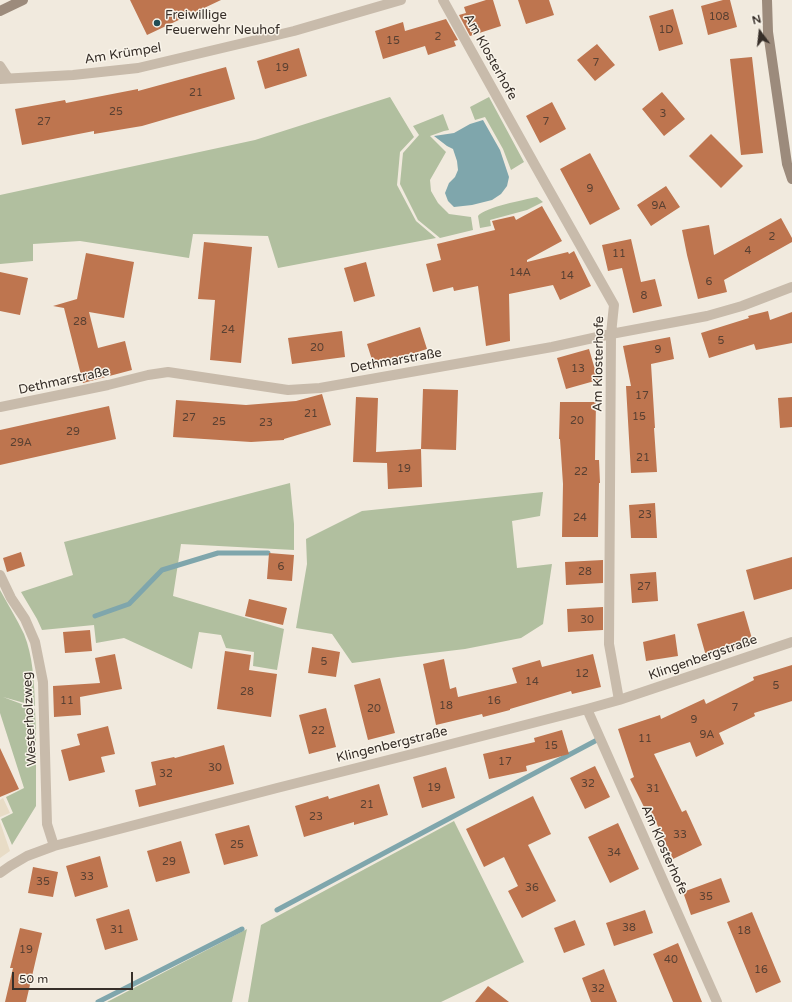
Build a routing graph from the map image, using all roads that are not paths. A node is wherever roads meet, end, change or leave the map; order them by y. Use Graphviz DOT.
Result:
graph roads {
  1 [pos="23,0"];
  2 [pos="402,0"];
  3 [pos="443,0"];
  4 [pos="767,0"];
  5 [pos="0,11"];
  6 [pos="0,66"];
  7 [pos="4,79"];
  8 [pos="792,179"];
  9 [pos="792,287"];
  10 [pos="611,334"];
  11 [pos="0,407"];
  12 [pos="0,575"];
  13 [pos="792,642"];
  14 [pos="618,700"];
  15 [pos="587,709"];
  16 [pos="54,846"];
  17 [pos="0,873"];
  18 [pos="717,1002"];
  1 -- 5 [label="street"];
  2 -- 7 [label="street, Am Krümpel"];
  3 -- 10 [label="street, Am Klosterhofe"];
  4 -- 8 [label="street"];
  6 -- 7 [label="street, Am Krümpel"];
  9 -- 10 [label="street, Dethmarstraße"];
  10 -- 11 [label="street, Dethmarstraße"];
  10 -- 14 [label="street, Am Klosterhofe"];
  12 -- 16 [label="street, Westerholzweg"];
  13 -- 14 [label="street, Klingenbergstraße"];
  14 -- 15 [label="street, Klingenbergstraße"];
  15 -- 16 [label="street, Klingenbergstraße"];
  15 -- 18 [label="street, Am Klosterhofe"];
  16 -- 17 [label="street, Klingenbergstraße"];
}
